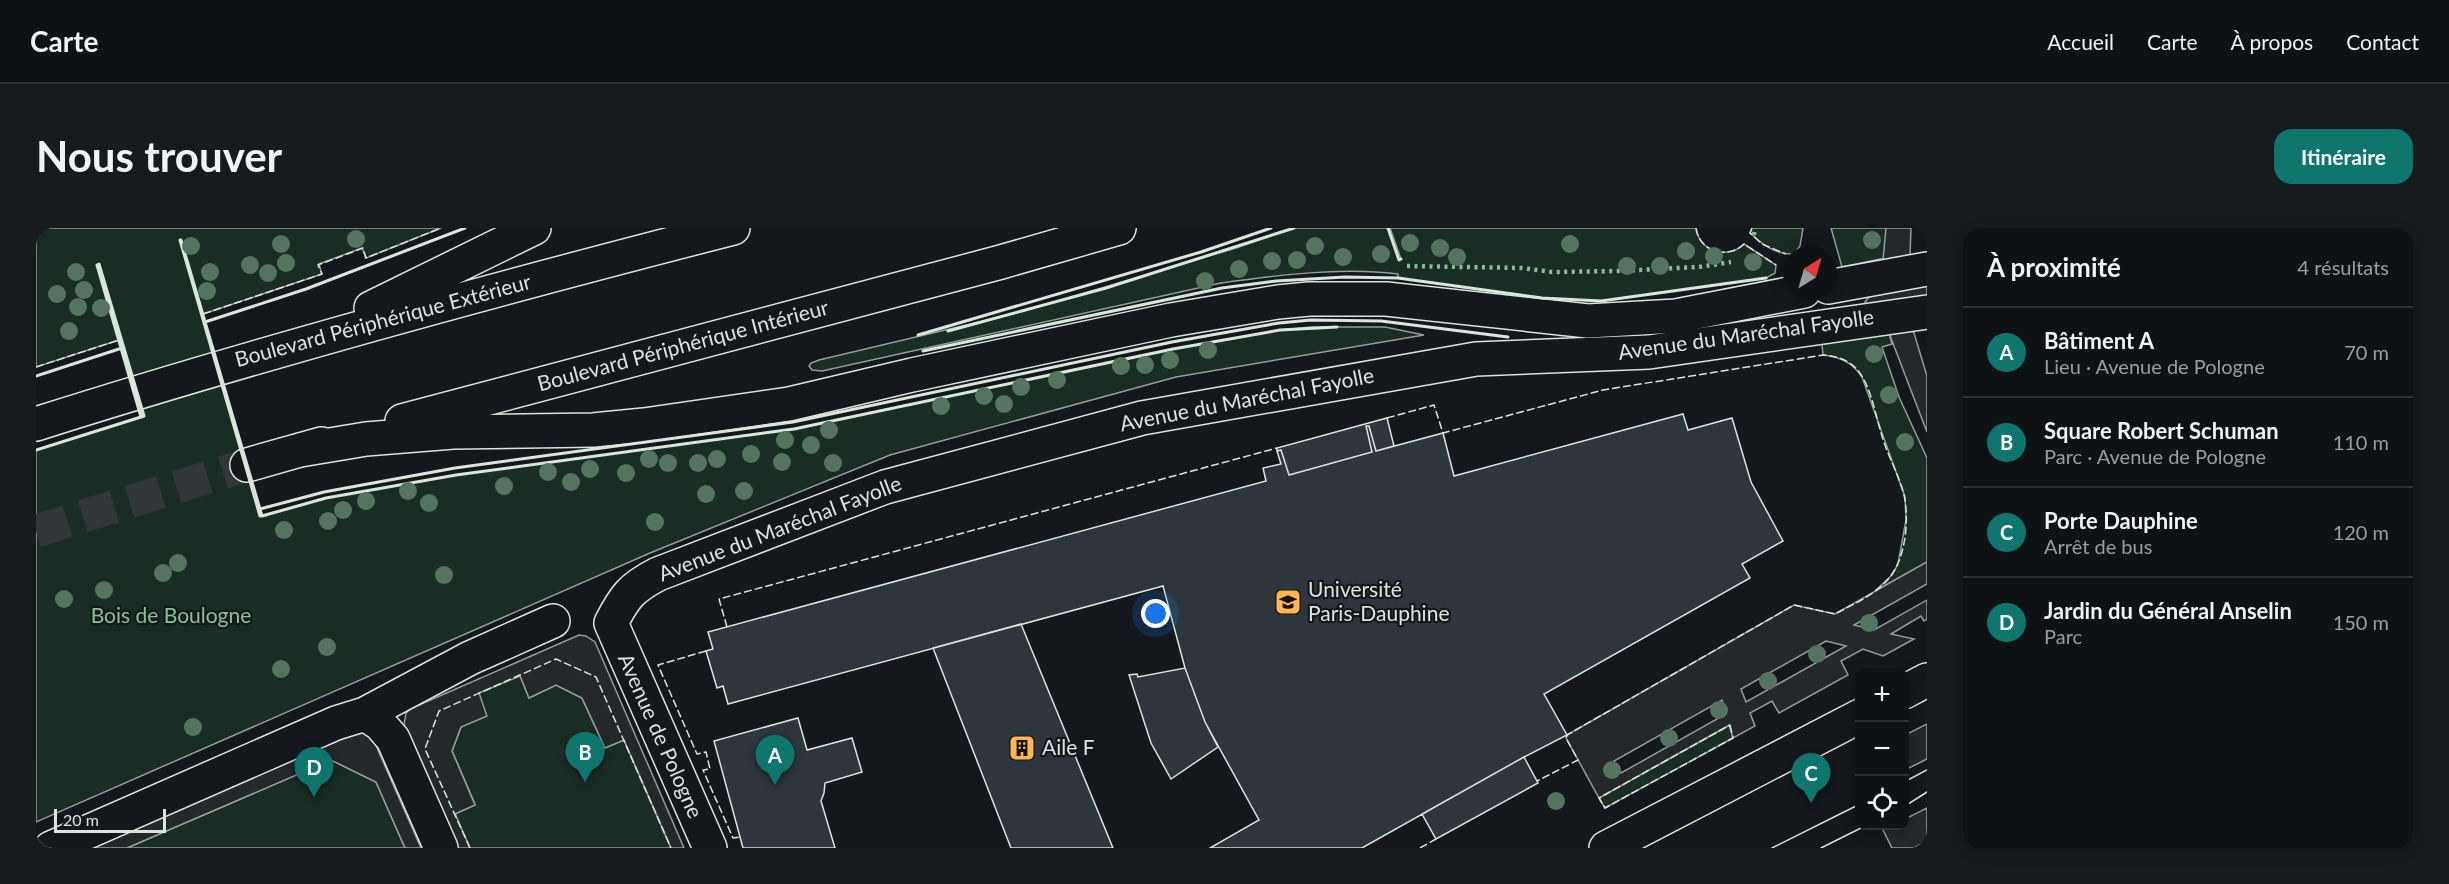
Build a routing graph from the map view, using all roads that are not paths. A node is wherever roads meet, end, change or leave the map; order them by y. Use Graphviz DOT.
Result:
graph roads {
  1 [pos="534,228"];
  2 [pos="734,228"];
  3 [pos="1119,228"];
  4 [pos="1927,269"];
  5 [pos="1837,284"];
  6 [pos="1783,295"];
  7 [pos="1927,312"];
  8 [pos="259,355"];
  9 [pos="36,424"];
  10 [pos="300,450"];
  11 [pos="247,465"];
  12 [pos="553,621"];
  13 [pos="611,623"];
  14 [pos="1927,680"];
  15 [pos="1909,690"];
  16 [pos="365,714"];
  17 [pos="1855,719"];
  18 [pos="51,848"];
  19 [pos="441,848"];
  20 [pos="710,848"];
  21 [pos="1606,848"];
  1 -- 8 [label="main road"];
  2 -- 8 [label="main road, Boulevard Périphérique Extérieur"];
  3 -- 10 [label="main road, Boulevard Périphérique Intérieur"];
  4 -- 5 [label="main road"];
  6 -- 10 [label="main road"];
  7 -- 13 [label="main road, Avenue du Maréchal Fayolle"];
  8 -- 9 [label="main road, Boulevard Périphérique Extérieur"];
  10 -- 11 [label="main road, Boulevard Périphérique Intérieur"];
  12 -- 16 [label="main road"];
  13 -- 20 [label="main road, Avenue de Pologne"];
  14 -- 15 [label="main road"];
  16 -- 18 [label="main road"];
  16 -- 19 [label="main road"];
  17 -- 21 [label="main road"];
}
